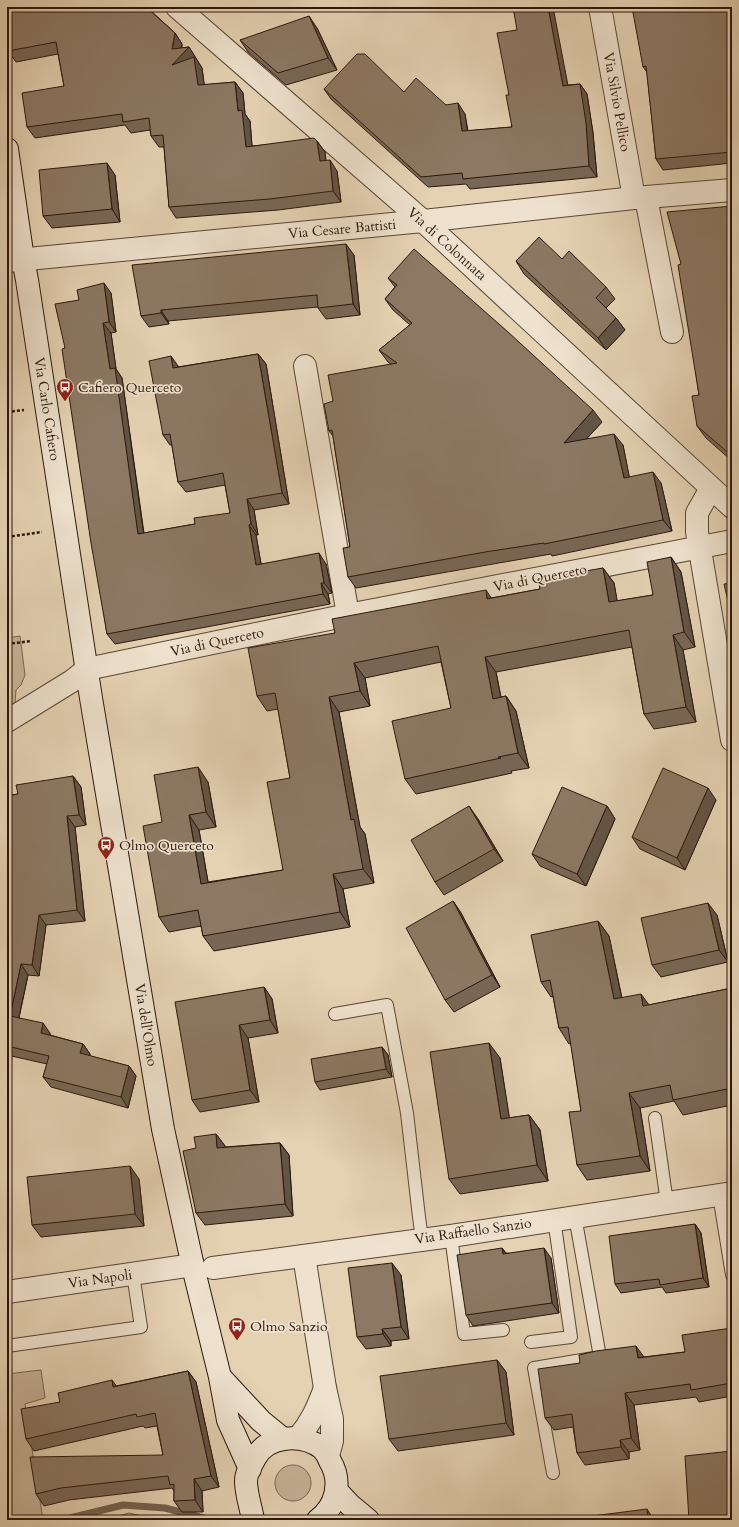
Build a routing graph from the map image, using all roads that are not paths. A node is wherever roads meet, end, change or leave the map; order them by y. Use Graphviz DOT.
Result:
graph roads {
  1 [pos="177,7"];
  2 [pos="600,7"];
  3 [pos="7,149"];
  4 [pos="732,190"];
  5 [pos="640,198"];
  6 [pos="423,221"];
  7 [pos="15,260"];
  8 [pos="672,332"];
  9 [pos="305,366"];
  10 [pos="711,488"];
  11 [pos="732,507"];
  12 [pos="732,541"];
  13 [pos="701,548"];
  14 [pos="348,615"];
  15 [pos="87,669"];
  16 [pos="7,721"];
  17 [pos="732,740"];
  18 [pos="335,1014"];
  19 [pos="655,1118"];
  20 [pos="726,1194"];
  21 [pos="667,1203"];
  22 [pos="576,1216"];
  23 [pos="554,1219"];
  24 [pos="451,1236"];
  25 [pos="422,1239"];
  26 [pos="304,1256"];
  27 [pos="203,1267"];
  28 [pos="133,1274"];
  29 [pos="732,1275"];
  30 [pos="7,1292"];
  31 [pos="503,1330"];
  32 [pos="531,1342"];
  33 [pos="7,1346"];
  34 [pos="220,1377"];
  35 [pos="325,1388"];
  36 [pos="290,1438"];
  37 [pos="328,1456"];
  38 [pos="250,1469"];
  39 [pos="553,1473"];
  40 [pos="336,1490"];
  41 [pos="256,1515"];
  42 [pos="318,1520"];
  43 [pos="368,1520"];
  1 -- 6 [label="street, Via di Colonnata"];
  2 -- 5 [label="street, Via Silvio Pellico"];
  3 -- 7 [label="street, Via Carlo Cafiero"];
  4 -- 5 [label="street, Via Cesare Battisti"];
  5 -- 6 [label="street, Via Cesare Battisti"];
  5 -- 8 [label="street, Via Silvio Pellico"];
  6 -- 7 [label="street, Via Cesare Battisti"];
  6 -- 10 [label="street, Via di Colonnata"];
  7 -- 15 [label="street, Via Carlo Cafiero"];
  9 -- 14 [label="street"];
  10 -- 11 [label="street, Via di Colonnata"];
  10 -- 13 [label="street"];
  12 -- 13 [label="street, Via di Querceto"];
  13 -- 14 [label="street, Via di Querceto"];
  13 -- 17 [label="street"];
  14 -- 15 [label="street, Via di Querceto"];
  15 -- 16 [label="street"];
  15 -- 27 [label="street, Via dell'Olmo"];
  18 -- 25 [label="lane"];
  19 -- 21 [label="lane"];
  20 -- 21 [label="street, Via Raffaello Sanzio"];
  20 -- 29 [label="lane"];
  21 -- 22 [label="street, Via Raffaello Sanzio"];
  22 -- 23 [label="street, Via Raffaello Sanzio"];
  22 -- 39 [label="lane"];
  23 -- 24 [label="street, Via Raffaello Sanzio"];
  23 -- 32 [label="lane"];
  24 -- 25 [label="street, Via Raffaello Sanzio"];
  24 -- 31 [label="lane"];
  25 -- 26 [label="street, Via Raffaello Sanzio"];
  26 -- 27 [label="street, Via Raffaello Sanzio"];
  26 -- 35 [label="street"];
  27 -- 28 [label="street, Via Napoli"];
  27 -- 34 [label="street, Via dell'Olmo"];
  28 -- 30 [label="street, Via Napoli"];
  28 -- 33 [label="lane"];
  34 -- 36 [label="street, Via dell'Olmo"];
  34 -- 38 [label="street, Via dell'Olmo"];
  35 -- 36 [label="street"];
  35 -- 37 [label="street"];
  36 -- 37 [label="street, Via dell'Olmo"];
  36 -- 38 [label="street"];
  37 -- 40 [label="street, Via dell'Olmo"];
  38 -- 41 [label="street"];
  40 -- 42 [label="street, Via dell'Olmo"];
  40 -- 43 [label="street"];
}
